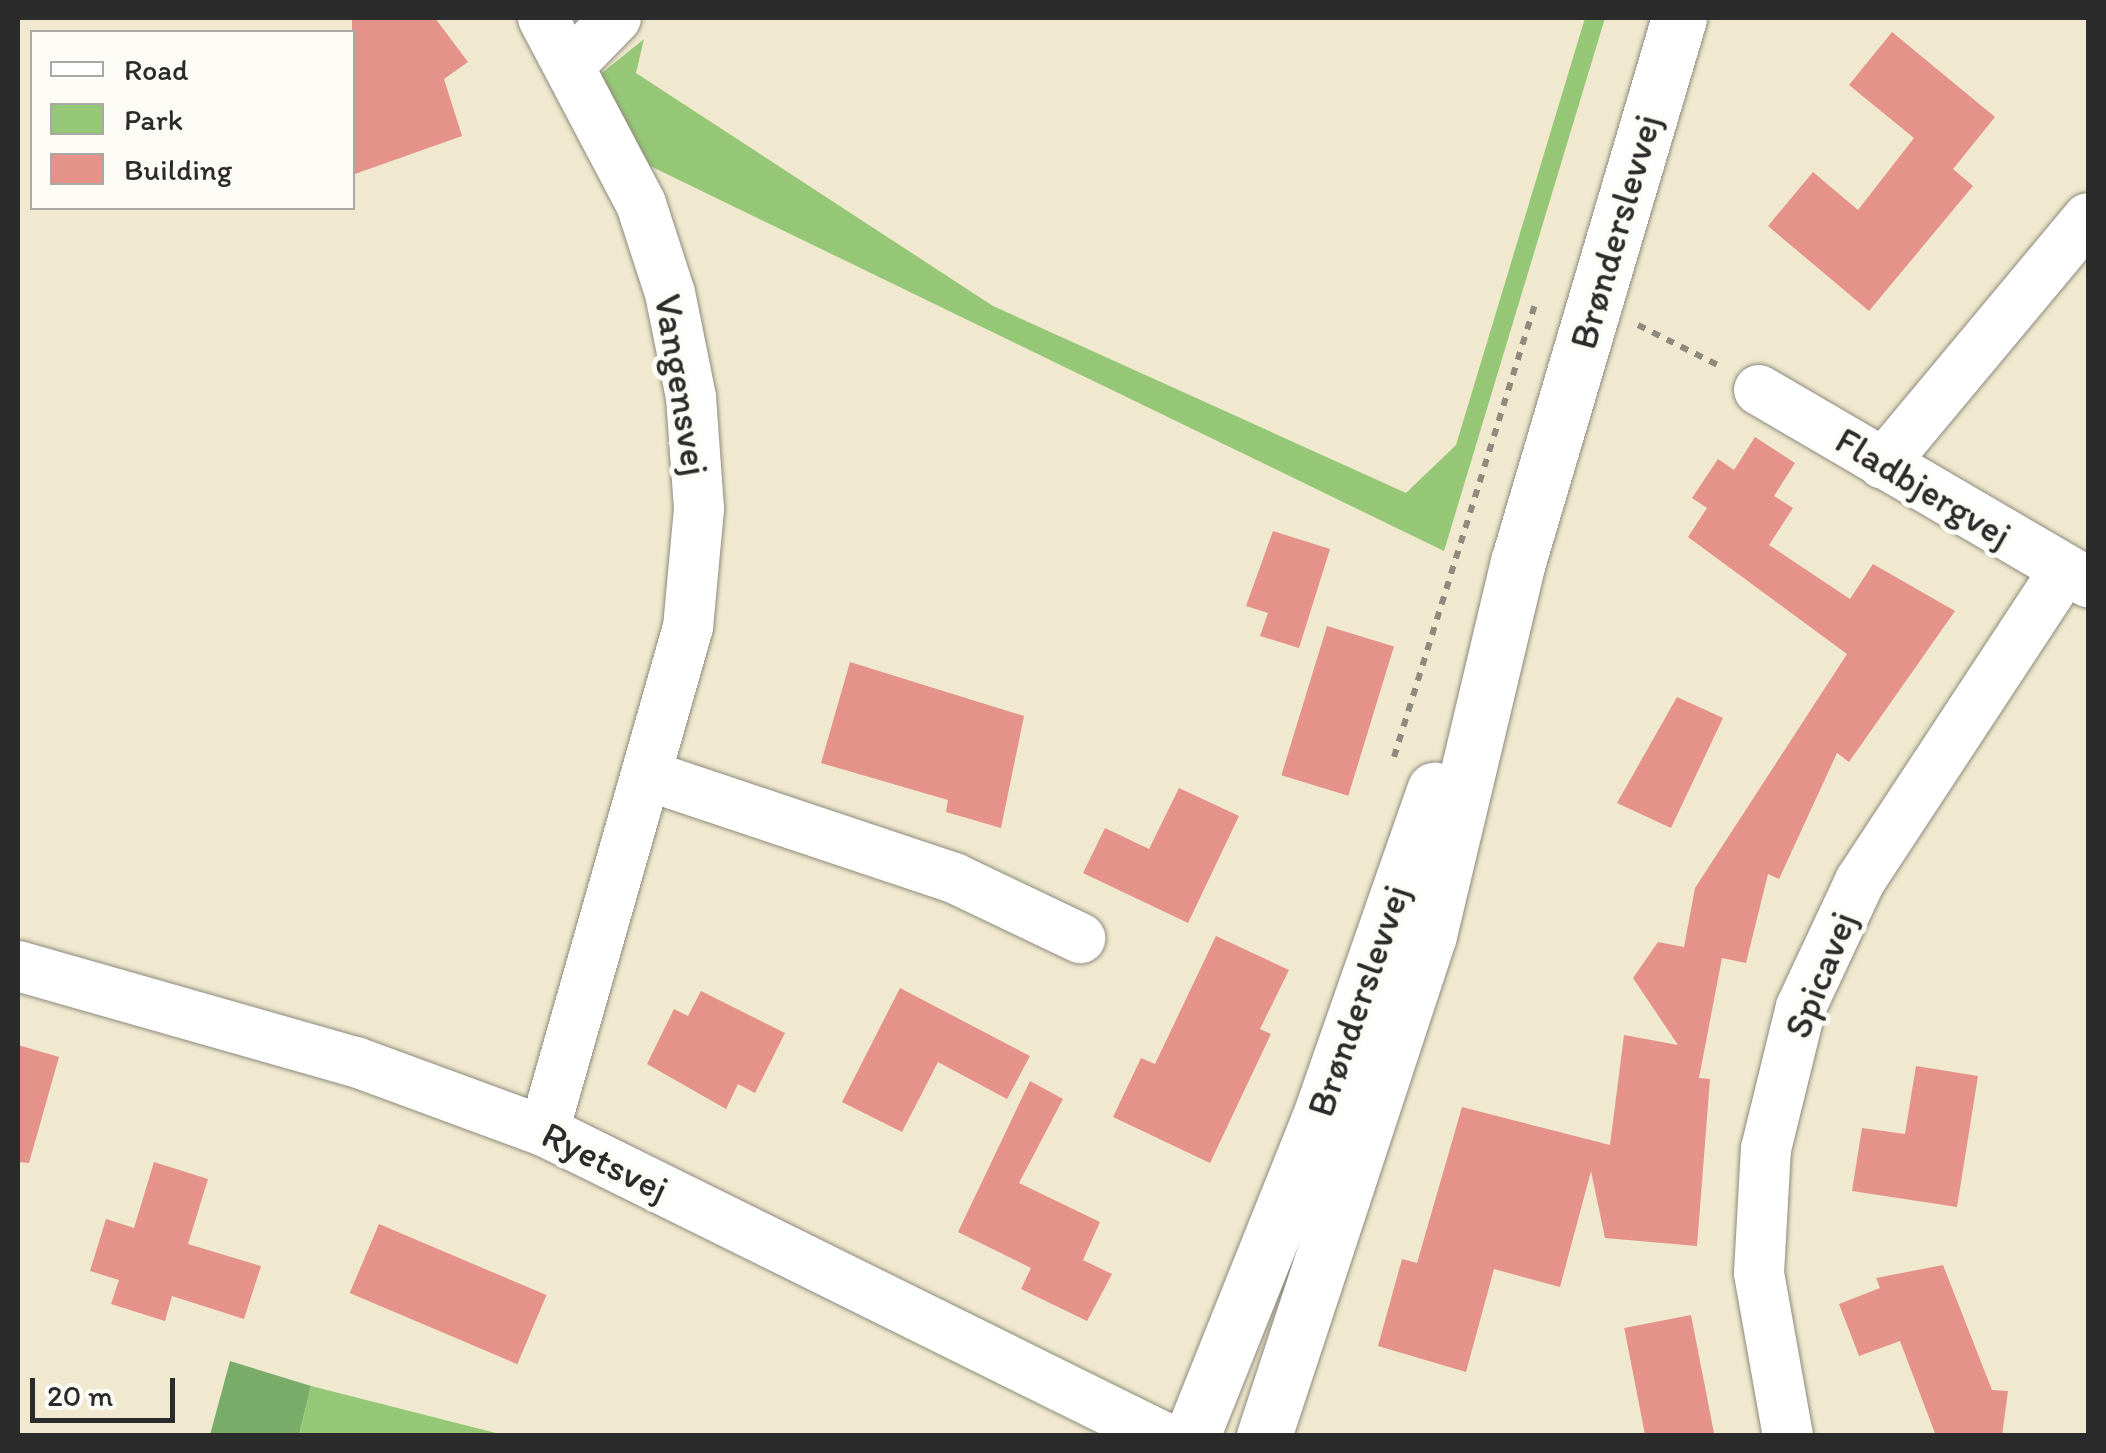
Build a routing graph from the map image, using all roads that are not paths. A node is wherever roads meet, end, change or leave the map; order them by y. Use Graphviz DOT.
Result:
graph roads {
  1 [pos="543,18"];
  2 [pos="616,18"];
  3 [pos="1679,18"];
  4 [pos="574,61"];
  5 [pos="2088,218"];
  6 [pos="1760,390"];
  7 [pos="1883,464"];
  8 [pos="1518,562"];
  9 [pos="2076,577"];
  10 [pos="646,775"];
  11 [pos="1080,938"];
  12 [pos="18,966"];
  13 [pos="544,1131"];
  14 [pos="1161,1436"];
  15 [pos="1192,1436"];
  16 [pos="1264,1436"];
  17 [pos="1788,1436"];
  1 -- 4 [label="street, Vangensvej"];
  2 -- 4 [label="street"];
  3 -- 8 [label="main road, Brønderslevvej"];
  4 -- 10 [label="street, Vangensvej"];
  5 -- 7 [label="street"];
  6 -- 7 [label="street, Fladbjergvej"];
  7 -- 9 [label="street, Fladbjergvej"];
  8 -- 15 [label="main road, Brønderslevvej"];
  8 -- 16 [label="main road, Brønderslevvej"];
  9 -- 17 [label="street, Spicavej"];
  10 -- 11 [label="street"];
  10 -- 13 [label="street, Vangensvej"];
  12 -- 13 [label="street, Ryetsvej"];
  13 -- 14 [label="street, Ryetsvej"];
}
